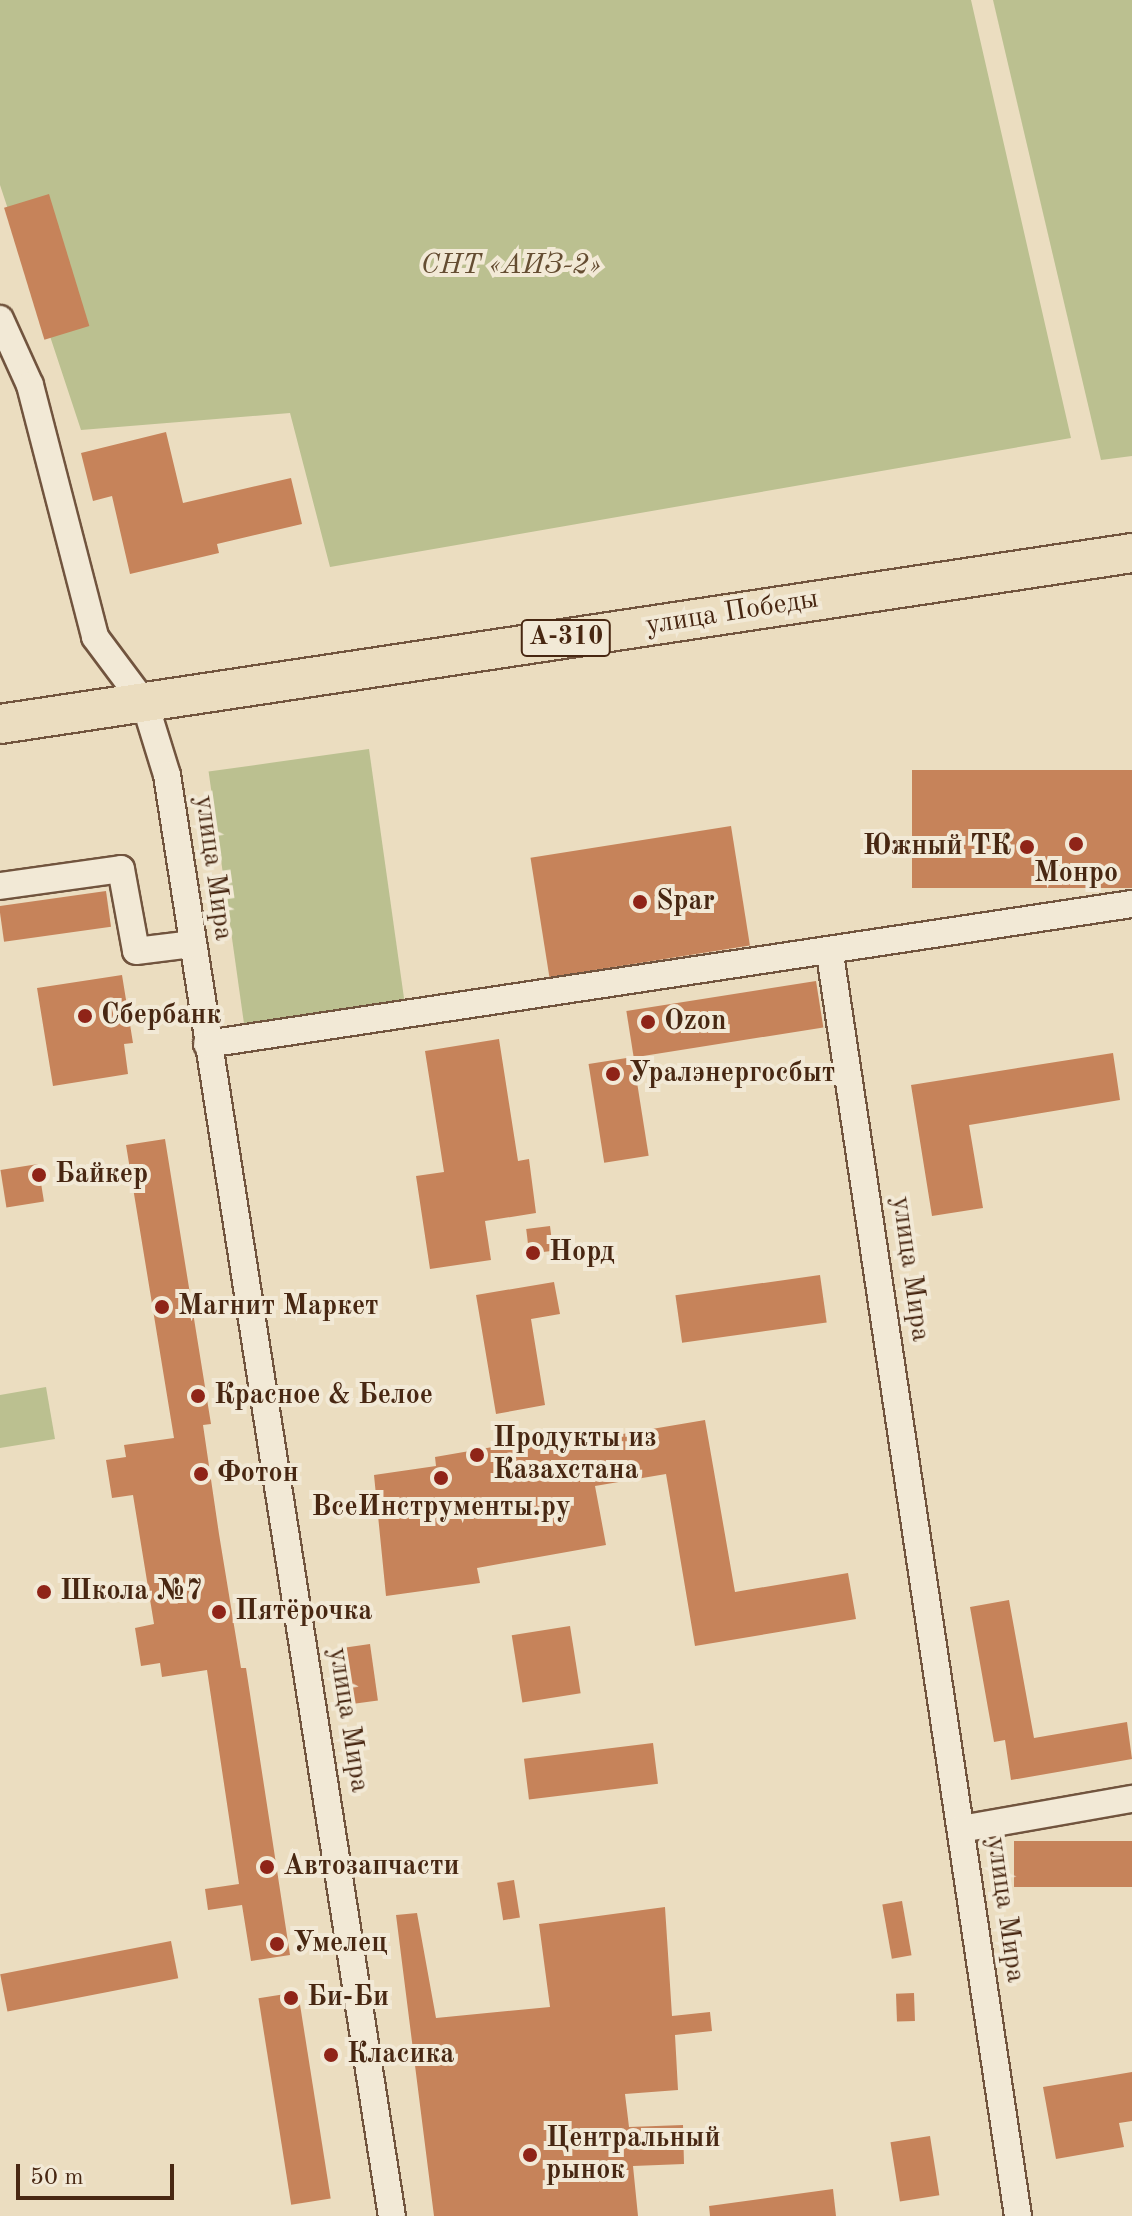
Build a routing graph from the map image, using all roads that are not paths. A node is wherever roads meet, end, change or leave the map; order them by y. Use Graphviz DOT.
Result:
graph roads {
  1 [pos="0,319"];
  2 [pos="1132,553"];
  3 [pos="145,704"];
  4 [pos="0,724"];
  5 [pos="0,886"];
  6 [pos="1132,904"];
  7 [pos="192,944"];
  8 [pos="830,954"];
  9 [pos="207,1044"];
  10 [pos="1132,1799"];
  11 [pos="961,1829"];
  12 [pos="392,2216"];
  13 [pos="1018,2216"];
  1 -- 3 [label="street, улица Мира"];
  2 -- 3 [label="highway, улица Победы / А-310"];
  3 -- 4 [label="highway, улица Победы / А-310"];
  3 -- 7 [label="street, улица Мира"];
  5 -- 7 [label="street"];
  6 -- 8 [label="street"];
  7 -- 9 [label="street, улица Мира"];
  8 -- 9 [label="street"];
  8 -- 11 [label="street, улица Мира"];
  9 -- 12 [label="street, улица Мира"];
  10 -- 11 [label="street"];
  11 -- 13 [label="street, улица Мира"];
}
